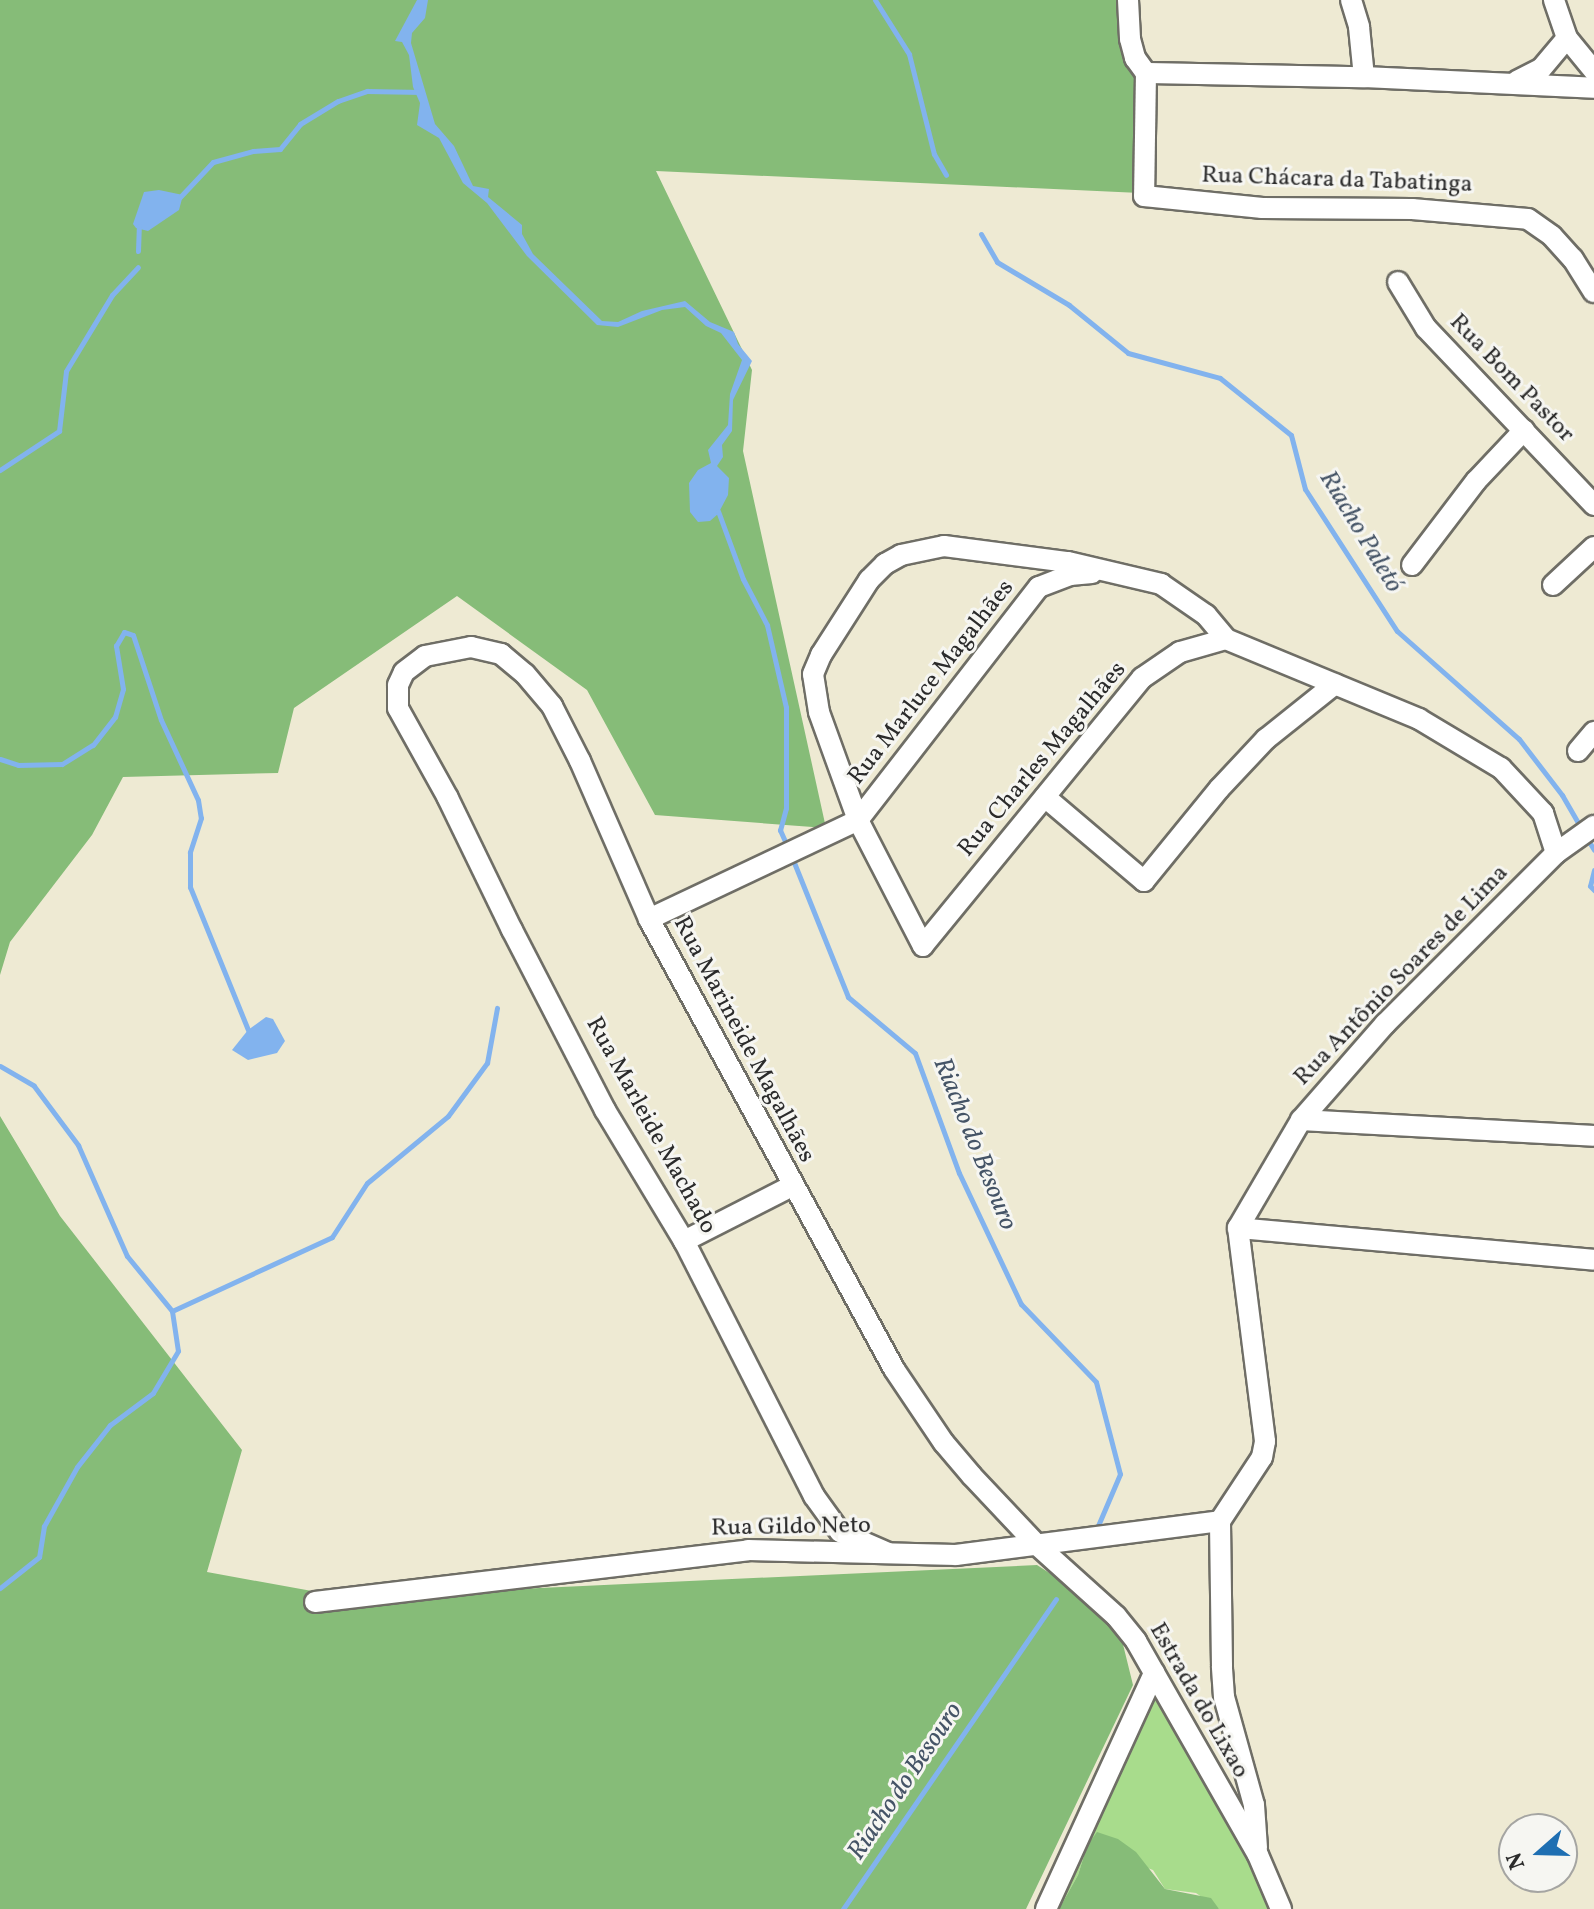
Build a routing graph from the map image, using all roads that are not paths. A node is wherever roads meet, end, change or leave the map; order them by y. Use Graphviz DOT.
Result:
graph roads {
  1 [pos="1128,0"];
  2 [pos="1351,0"];
  3 [pos="1554,0"];
  4 [pos="1567,38"];
  5 [pos="1594,71"];
  6 [pos="1146,73"];
  7 [pos="1364,77"];
  8 [pos="1514,83"];
  9 [pos="1594,88"];
  10 [pos="1398,282"];
  11 [pos="1594,292"];
  12 [pos="1524,430"];
  13 [pos="1594,505"];
  14 [pos="1594,547"];
  15 [pos="1412,565"];
  16 [pos="1112,572"];
  17 [pos="1553,585"];
  18 [pos="1226,639"];
  19 [pos="1335,684"];
  20 [pos="396,696"];
  21 [pos="1594,732"];
  22 [pos="1578,751"];
  23 [pos="1045,797"];
  24 [pos="858,820"];
  25 [pos="1589,829"];
  26 [pos="1556,853"];
  27 [pos="649,919"];
  28 [pos="1301,1120"];
  29 [pos="1594,1136"];
  30 [pos="792,1186"];
  31 [pos="1238,1228"];
  32 [pos="684,1241"];
  33 [pos="1594,1260"];
  34 [pos="1220,1521"];
  35 [pos="1036,1544"];
  36 [pos="888,1553"];
  37 [pos="315,1602"];
  38 [pos="1154,1673"];
  39 [pos="1258,1855"];
  40 [pos="1046,1909"];
  41 [pos="1281,1909"];
  1 -- 6 [label="street"];
  2 -- 7 [label="street"];
  3 -- 4 [label="street"];
  4 -- 5 [label="street"];
  4 -- 8 [label="street"];
  6 -- 7 [label="street"];
  6 -- 11 [label="street, Rua Chácara da Tabatinga"];
  7 -- 8 [label="street"];
  8 -- 9 [label="street"];
  10 -- 12 [label="street, Rua Bom Pastor"];
  12 -- 13 [label="street, Rua Bom Pastor"];
  12 -- 15 [label="street"];
  14 -- 17 [label="street"];
  16 -- 18 [label="street"];
  16 -- 24 [label="street, Rua Marluce Magalhães"];
  16 -- 24 [label="street"];
  18 -- 19 [label="street"];
  18 -- 23 [label="street, Rua Charles Magalhães"];
  19 -- 23 [label="street"];
  19 -- 26 [label="street"];
  20 -- 27 [label="street, Rua Marineide Magalhães"];
  20 -- 32 [label="street, Rua Marleide Machado"];
  21 -- 22 [label="street"];
  23 -- 24 [label="street, Rua Charles Magalhães"];
  24 -- 27 [label="street, Rua Marluce Magalhães"];
  25 -- 26 [label="street, Rua Antônio Soares de Lima"];
  26 -- 28 [label="street, Rua Antônio Soares de Lima"];
  27 -- 30 [label="street, Rua Marineide Magalhães"];
  28 -- 29 [label="street"];
  28 -- 31 [label="street, Rua Antônio Soares de Lima"];
  30 -- 32 [label="street"];
  30 -- 35 [label="street, Rua Marineide Magalhães"];
  31 -- 33 [label="street"];
  31 -- 34 [label="street"];
  32 -- 36 [label="street, Rua Marleide Machado"];
  34 -- 35 [label="street, Rua Gildo Neto"];
  34 -- 39 [label="street"];
  35 -- 36 [label="street, Rua Gildo Neto"];
  35 -- 38 [label="street, Estrada do Lixao"];
  36 -- 37 [label="street, Rua Gildo Neto"];
  38 -- 39 [label="street, Estrada do Lixao"];
  38 -- 40 [label="street"];
  39 -- 41 [label="street, Estrada do Lixao"];
}
